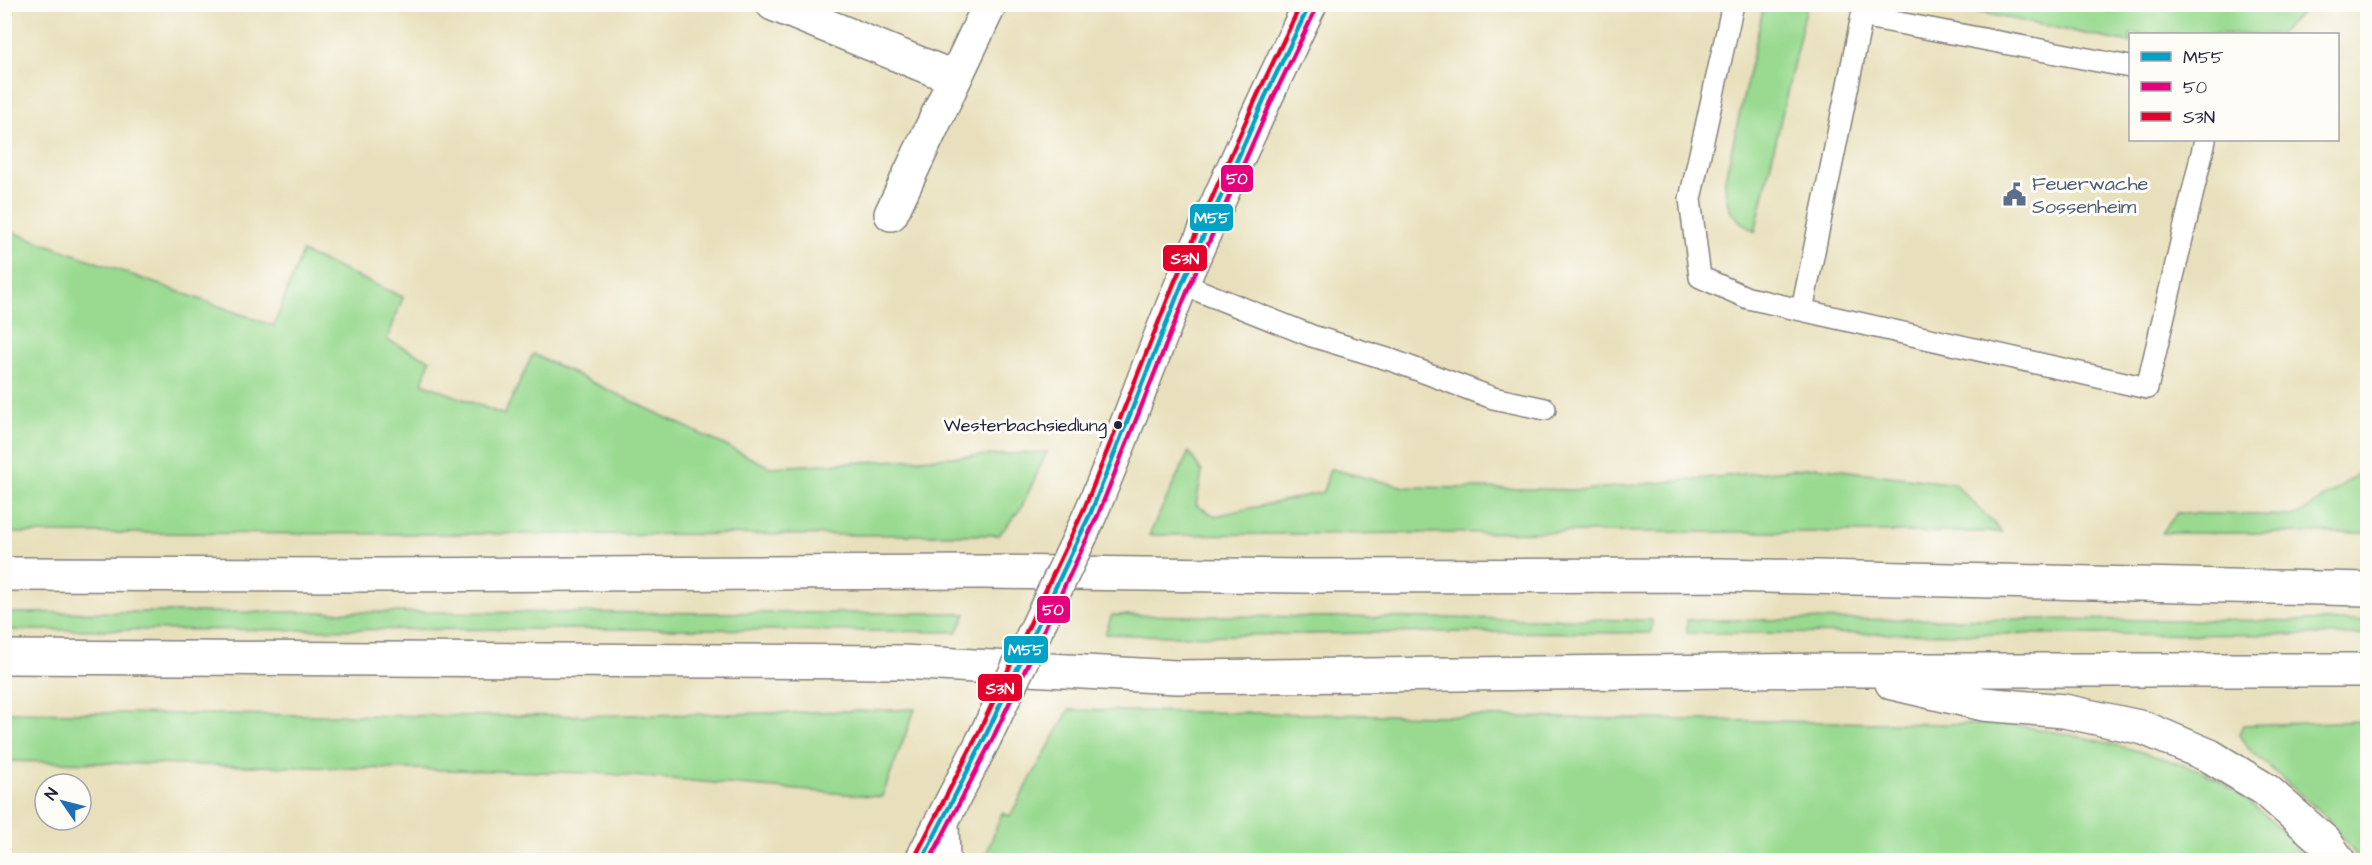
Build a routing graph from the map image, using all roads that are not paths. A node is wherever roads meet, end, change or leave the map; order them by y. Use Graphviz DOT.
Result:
graph roads {
  1 [pos="773,4"];
  2 [pos="990,4"];
  3 [pos="1310,4"];
  4 [pos="1733,4"];
  5 [pos="2129,67"];
  6 [pos="955,78"];
  7 [pos="2205,141"];
  8 [pos="891,214"];
  9 [pos="1182,284"];
  10 [pos="1802,310"];
  11 [pos="1545,409"];
  12 [pos="2367,571"];
  13 [pos="4,574"];
  14 [pos="2315,588"];
  15 [pos="2367,589"];
  16 [pos="4,657"];
  17 [pos="1834,670"];
  18 [pos="2367,670"];
  19 [pos="942,823"];
  20 [pos="922,861"];
  21 [pos="943,861"];
  22 [pos="2338,861"];
  1 -- 6 [label="main road"];
  2 -- 6 [label="main road"];
  3 -- 9 [label="main road"];
  4 -- 10 [label="lane"];
  5 -- 10 [label="lane"];
  6 -- 8 [label="main road"];
  7 -- 10 [label="lane"];
  9 -- 11 [label="lane"];
  9 -- 19 [label="main road, bridge"];
  12 -- 14 [label="main road"];
  13 -- 14 [label="main road"];
  14 -- 15 [label="main road"];
  16 -- 17 [label="main road"];
  17 -- 18 [label="main road"];
  17 -- 22 [label="main road"];
  19 -- 20 [label="main road"];
  19 -- 21 [label="main road"];
}
